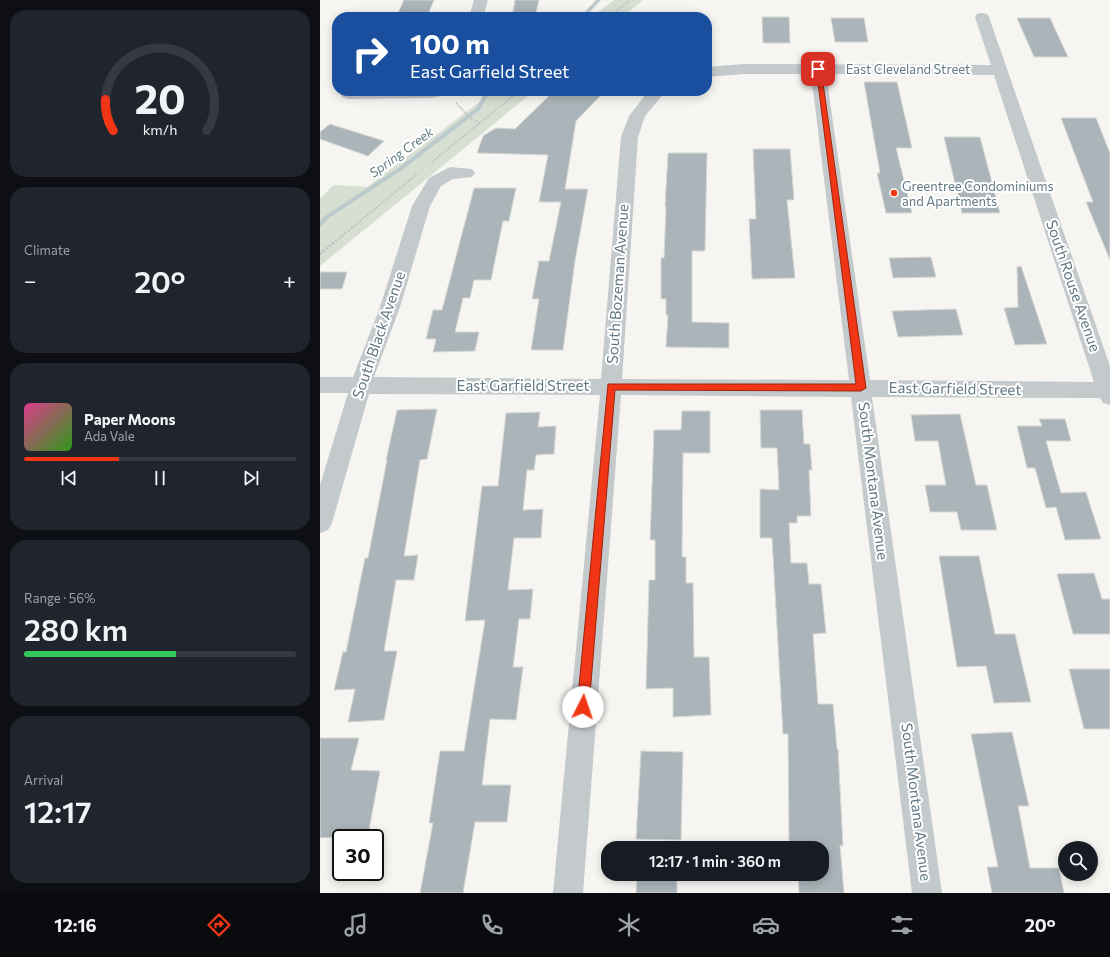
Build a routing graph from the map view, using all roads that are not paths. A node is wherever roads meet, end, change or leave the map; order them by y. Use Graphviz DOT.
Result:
graph roads {
  1 [pos="481,0"];
  2 [pos="477,12"];
  3 [pos="982,17"];
  4 [pos="818,69"];
  5 [pos="1000,70"];
  6 [pos="712,72"];
  7 [pos="653,96"];
  8 [pos="466,173"];
  9 [pos="320,385"];
  10 [pos="361,386"];
  11 [pos="611,386"];
  12 [pos="861,388"];
  13 [pos="1109,392"];
  14 [pos="320,523"];
  15 [pos="568,893"];
  16 [pos="928,893"];
  1 -- 2 [label="street"];
  3 -- 5 [label="street, South Rouse Avenue"];
  4 -- 5 [label="street, East Cleveland Street"];
  4 -- 6 [label="street, East Cleveland Street"];
  4 -- 12 [label="street, South Montana Avenue"];
  5 -- 13 [label="street, South Rouse Avenue"];
  7 -- 11 [label="street, South Bozeman Avenue"];
  8 -- 10 [label="street, South Black Avenue"];
  9 -- 10 [label="street, East Garfield Street"];
  10 -- 11 [label="street, East Garfield Street"];
  10 -- 14 [label="street, South Black Avenue"];
  11 -- 12 [label="street, East Garfield Street"];
  11 -- 15 [label="street, South Bozeman Avenue"];
  12 -- 13 [label="street, East Garfield Street"];
  12 -- 16 [label="street, South Montana Avenue"];
}
